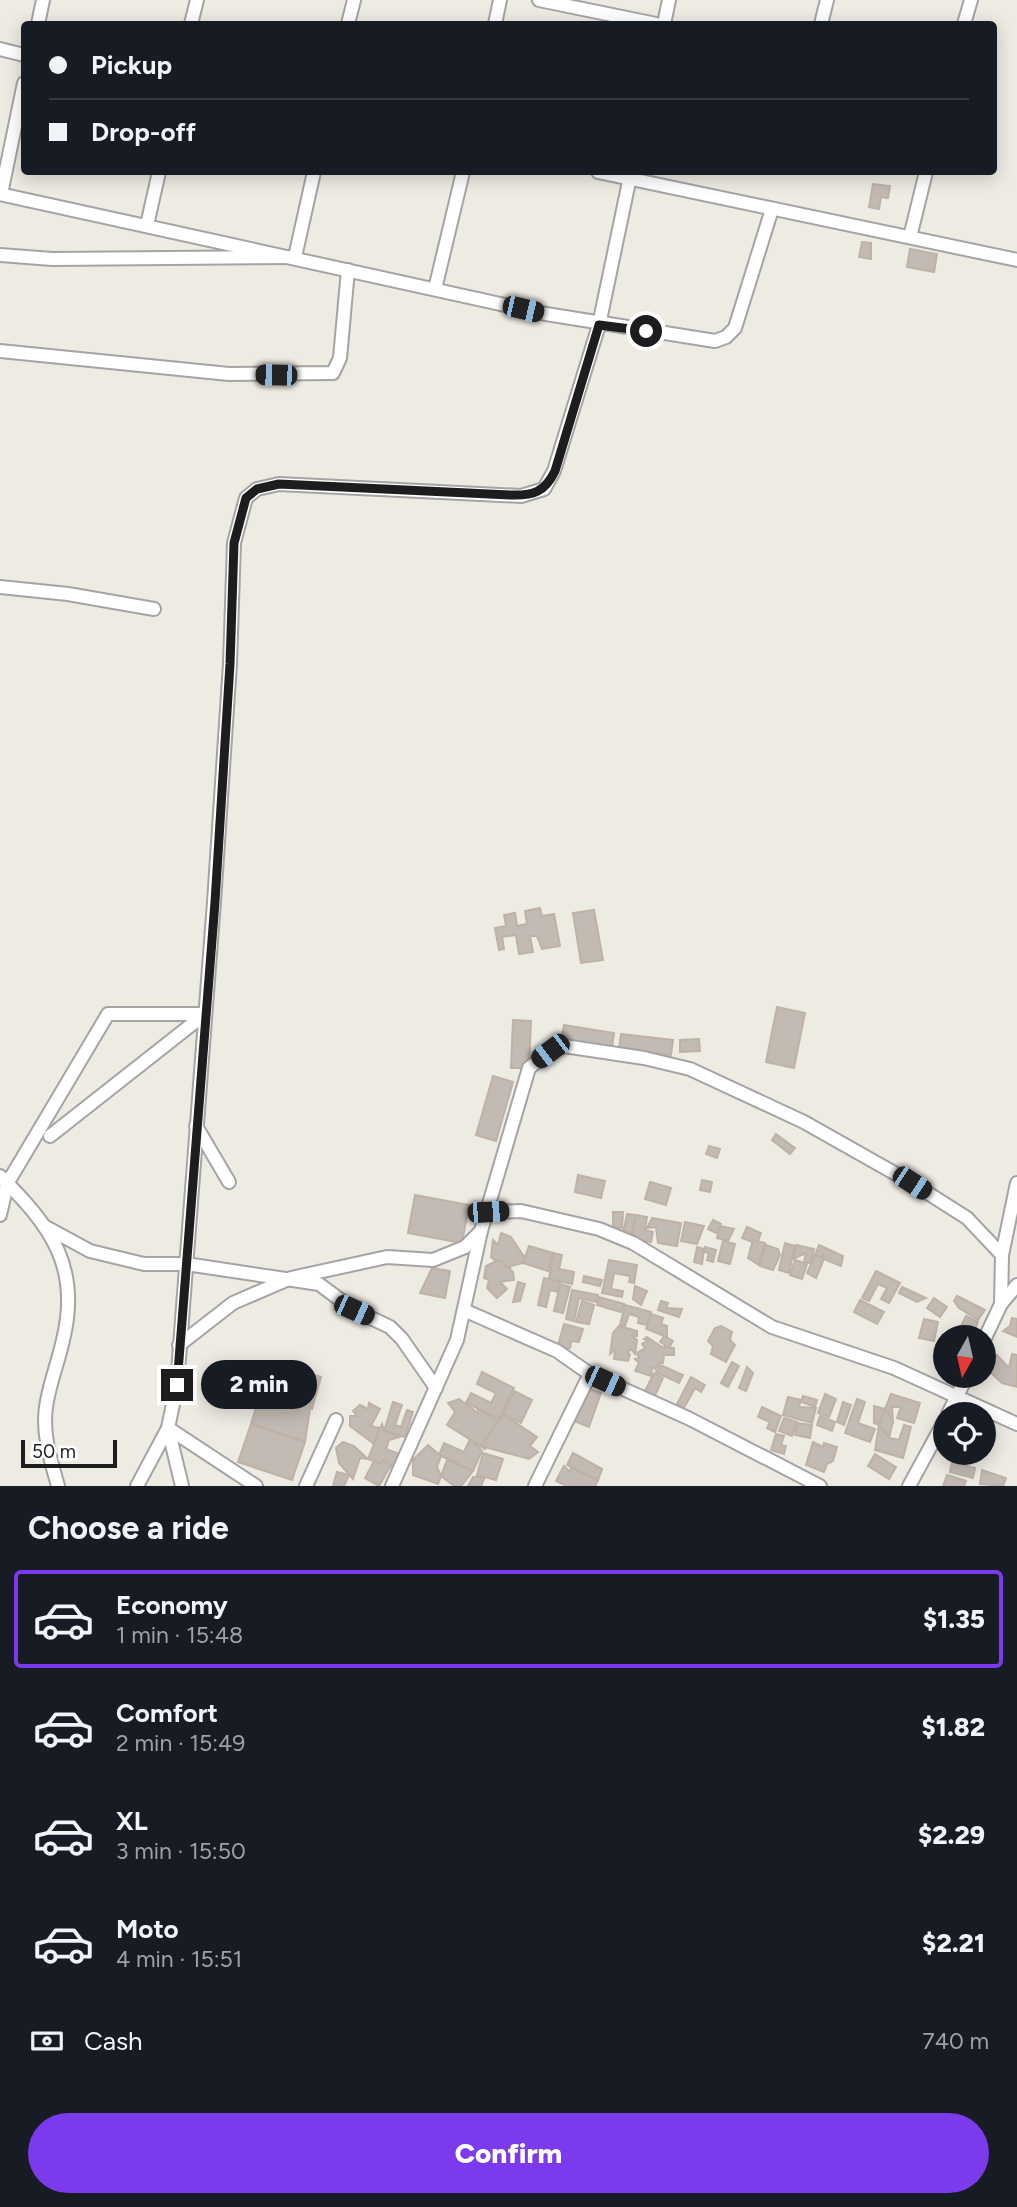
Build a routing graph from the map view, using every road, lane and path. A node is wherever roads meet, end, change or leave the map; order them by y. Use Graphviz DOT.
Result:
graph roads {
  1 [pos="43,0"];
  2 [pos="197,0"];
  3 [pos="354,0"];
  4 [pos="500,0"];
  5 [pos="540,0"];
  6 [pos="668,0"];
  7 [pos="827,0"];
  8 [pos="971,0"];
  9 [pos="39,21"];
  10 [pos="192,21"];
  11 [pos="349,21"];
  12 [pos="496,21"];
  13 [pos="642,21"];
  14 [pos="664,21"];
  15 [pos="822,21"];
  16 [pos="965,21"];
  17 [pos="0,49"];
  18 [pos="21,54"];
  19 [pos="21,97"];
  20 [pos="158,175"];
  21 [pos="313,175"];
  22 [pos="462,175"];
  23 [pos="631,175"];
  24 [pos="635,175"];
  25 [pos="925,175"];
  26 [pos="0,194"];
  27 [pos="772,209"];
  28 [pos="148,225"];
  29 [pos="910,237"];
  30 [pos="0,256"];
  31 [pos="295,257"];
  32 [pos="1017,260"];
  33 [pos="348,270"];
  34 [pos="435,289"];
  35 [pos="599,325"];
  36 [pos="0,351"];
  37 [pos="0,587"];
  38 [pos="154,609"];
  39 [pos="205,1014"];
  40 [pos="196,1126"];
  41 [pos="50,1136"];
  42 [pos="4,1180"];
  43 [pos="229,1182"];
  44 [pos="1017,1183"];
  45 [pos="488,1212"];
  46 [pos="0,1215"];
  47 [pos="44,1226"];
  48 [pos="481,1231"];
  49 [pos="1002,1255"];
  50 [pos="186,1264"];
  51 [pos="290,1278"];
  52 [pos="1017,1285"];
  53 [pos="1001,1304"];
  54 [pos="466,1311"];
  55 [pos="991,1325"];
  56 [pos="179,1345"];
  57 [pos="590,1374"];
  58 [pos="436,1388"];
  59 [pos="961,1388"];
  60 [pos="957,1396"];
  61 [pos="954,1402"];
  62 [pos="336,1420"];
  63 [pos="1017,1424"];
  64 [pos="168,1428"];
  65 [pos="933,1442"];
  66 [pos="58,1486"];
  67 [pos="137,1486"];
  68 [pos="182,1486"];
  69 [pos="256,1486"];
  70 [pos="306,1486"];
  71 [pos="392,1486"];
  72 [pos="535,1486"];
  73 [pos="820,1486"];
  74 [pos="909,1486"];
  1 -- 9 [label="street"];
  2 -- 10 [label="street"];
  3 -- 11 [label="street"];
  4 -- 12 [label="street"];
  5 -- 13 [label="street"];
  6 -- 14 [label="street"];
  7 -- 15 [label="street"];
  8 -- 16 [label="street"];
  17 -- 18 [label="street"];
  19 -- 26 [label="street"];
  20 -- 28 [label="street"];
  21 -- 31 [label="street"];
  22 -- 34 [label="street"];
  23 -- 35 [label="street"];
  24 -- 27 [label="street"];
  25 -- 29 [label="street"];
  26 -- 28 [label="street"];
  27 -- 29 [label="street"];
  27 -- 35 [label="street"];
  28 -- 31 [label="street"];
  29 -- 32 [label="street"];
  30 -- 31 [label="street"];
  31 -- 33 [label="street"];
  33 -- 34 [label="street"];
  33 -- 36 [label="street"];
  34 -- 35 [label="street"];
  35 -- 39 [label="street"];
  37 -- 38 [label="street"];
  39 -- 40 [label="street"];
  39 -- 41 [label="street"];
  39 -- 42 [label="street"];
  40 -- 43 [label="street"];
  40 -- 50 [label="street"];
  42 -- 46 [label="street"];
  42 -- 47 [label="street"];
  44 -- 49 [label="street"];
  45 -- 48 [label="street"];
  45 -- 49 [label="street"];
  45 -- 60 [label="street"];
  47 -- 50 [label="street"];
  47 -- 66 [label="street"];
  48 -- 51 [label="street"];
  48 -- 54 [label="street"];
  49 -- 53 [label="street"];
  50 -- 51 [label="street"];
  50 -- 56 [label="street"];
  51 -- 56 [label="street"];
  51 -- 58 [label="street"];
  52 -- 53 [label="street"];
  53 -- 55 [label="street"];
  54 -- 57 [label="street"];
  54 -- 58 [label="street"];
  56 -- 64 [label="street"];
  57 -- 72 [label="street"];
  57 -- 73 [label="street"];
  58 -- 71 [label="street"];
  59 -- 60 [label="street"];
  60 -- 61 [label="street"];
  60 -- 63 [label="street"];
  62 -- 70 [label="street"];
  64 -- 67 [label="street"];
  64 -- 68 [label="street"];
  64 -- 69 [label="street"];
  65 -- 74 [label="street"];
}
